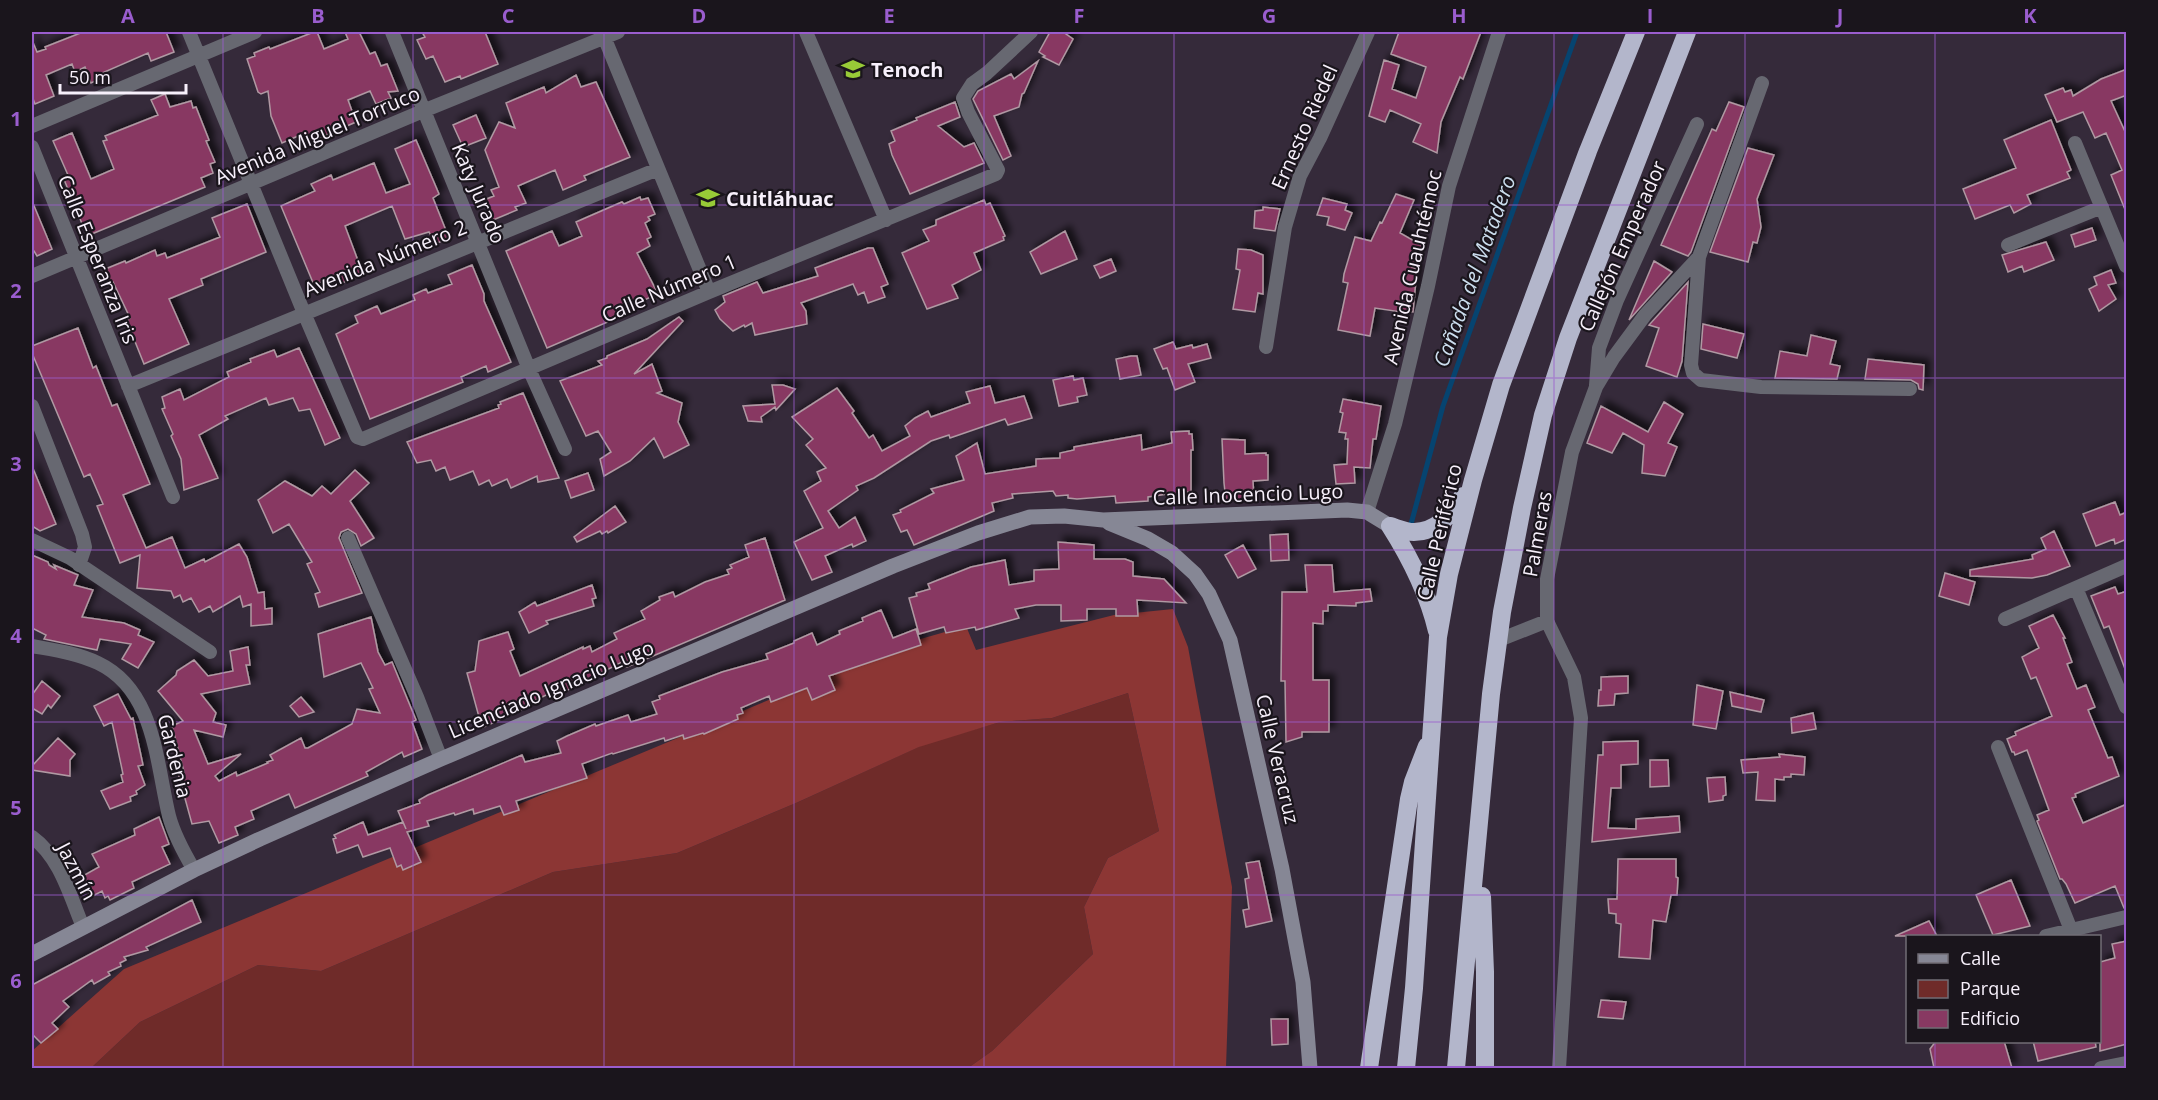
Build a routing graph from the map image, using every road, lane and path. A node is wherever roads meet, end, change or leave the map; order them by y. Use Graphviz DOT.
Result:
graph roads {
  1 [pos="189,32"];
  2 [pos="255,32"];
  3 [pos="392,32"];
  4 [pos="618,32"];
  5 [pos="806,32"];
  6 [pos="1031,32"];
  7 [pos="1368,32"];
  8 [pos="1499,32"];
  9 [pos="1636,32"];
  10 [pos="1688,32"];
  11 [pos="603,34"];
  12 [pos="199,55"];
  13 [pos="1762,83"];
  14 [pos="423,111"];
  15 [pos="1697,124"];
  16 [pos="32,126"];
  17 [pos="2075,143"];
  18 [pos="32,147"];
  19 [pos="658,169"];
  20 [pos="252,184"];
  21 [pos="2102,207"];
  22 [pos="886,220"];
  23 [pos="478,241"];
  24 [pos="2008,245"];
  25 [pos="76,257"];
  26 [pos="1699,257"];
  27 [pos="2127,266"];
  28 [pos="32,276"];
  29 [pos="709,292"];
  30 [pos="304,313"];
  31 [pos="1266,347"];
  32 [pos="529,369"];
  33 [pos="128,386"];
  34 [pos="1596,387"];
  35 [pos="1910,389"];
  36 [pos="32,406"];
  37 [pos="565,449"];
  38 [pos="1473,480"];
  39 [pos="173,497"];
  40 [pos="1368,512"];
  41 [pos="1103,520"];
  42 [pos="1390,526"];
  43 [pos="348,538"];
  44 [pos="32,540"];
  45 [pos="79,565"];
  46 [pos="2127,566"];
  47 [pos="2076,588"];
  48 [pos="2005,619"];
  49 [pos="1547,621"];
  50 [pos="1438,637"];
  51 [pos="1498,640"];
  52 [pos="32,646"];
  53 [pos="210,652"];
  54 [pos="2127,707"];
  55 [pos="1432,734"];
  56 [pos="1998,747"];
  57 [pos="441,759"];
  58 [pos="1480,823"];
  59 [pos="32,837"];
  60 [pos="194,870"];
  61 [pos="2127,917"];
  62 [pos="83,927"];
  63 [pos="2072,930"];
  64 [pos="2050,935"];
  65 [pos="32,954"];
  66 [pos="2127,1063"];
  67 [pos="1310,1068"];
  68 [pos="1369,1068"];
  69 [pos="1406,1068"];
  70 [pos="1456,1068"];
  71 [pos="1485,1068"];
  72 [pos="1559,1068"];
  73 [pos="2101,1068"];
  1 -- 12 [label="street"];
  2 -- 12 [label="street"];
  3 -- 14 [label="street, Katy Jurado"];
  4 -- 11 [label="street, Avenida Miguel Torruco"];
  5 -- 22 [label="street"];
  6 -- 22 [label="street, Calle Número 1"];
  7 -- 31 [label="street, Ernesto Riedel"];
  8 -- 40 [label="street, Avenida Cuauhtémoc"];
  9 -- 38 [label="highway, Calle Periférico"];
  10 -- 51 [label="highway"];
  11 -- 14 [label="street, Avenida Miguel Torruco"];
  11 -- 19 [label="street"];
  12 -- 16 [label="street"];
  12 -- 20 [label="street"];
  13 -- 26 [label="street, Palmeras"];
  14 -- 20 [label="street, Avenida Miguel Torruco"];
  14 -- 23 [label="street, Katy Jurado"];
  15 -- 34 [label="street, Callejón Emperador"];
  17 -- 21 [label="street"];
  18 -- 25 [label="street, Calle Esperanza Iris"];
  19 -- 23 [label="street, Avenida Número 2"];
  19 -- 29 [label="street"];
  20 -- 25 [label="street, Avenida Miguel Torruco"];
  20 -- 30 [label="street"];
  21 -- 24 [label="street"];
  21 -- 27 [label="street"];
  22 -- 29 [label="street, Calle Número 1"];
  23 -- 30 [label="street, Avenida Número 2"];
  23 -- 32 [label="street, Katy Jurado"];
  25 -- 28 [label="street, Avenida Miguel Torruco"];
  25 -- 33 [label="street, Calle Esperanza Iris"];
  26 -- 34 [label="street, Palmeras"];
  26 -- 35 [label="street, Palmeras"];
  29 -- 32 [label="street, Calle Número 1"];
  30 -- 32 [label="street, Calle Número 1"];
  30 -- 33 [label="street, Avenida Número 2"];
  32 -- 37 [label="street, Katy Jurado"];
  33 -- 39 [label="street, Calle Esperanza Iris"];
  34 -- 49 [label="street, Palmeras"];
  36 -- 45 [label="street"];
  38 -- 42 [label="highway"];
  38 -- 50 [label="highway, Calle Periférico"];
  40 -- 41 [label="main road, Calle Inocencio Lugo"];
  40 -- 42 [label="main road, Calle Inocencio Lugo"];
  41 -- 57 [label="main road, Licenciado Ignacio Lugo"];
  41 -- 67 [label="main road, Calle Veracruz"];
  42 -- 50 [label="highway"];
  43 -- 57 [label="street"];
  44 -- 45 [label="street"];
  45 -- 53 [label="street"];
  46 -- 47 [label="street"];
  47 -- 48 [label="street"];
  47 -- 54 [label="street"];
  49 -- 51 [label="street"];
  49 -- 72 [label="street, Palmeras"];
  50 -- 55 [label="highway, Calle Periférico"];
  51 -- 58 [label="highway"];
  52 -- 60 [label="street, Gardenia"];
  55 -- 68 [label="highway"];
  55 -- 69 [label="highway, Calle Periférico"];
  56 -- 63 [label="street"];
  57 -- 60 [label="main road, Licenciado Ignacio Lugo"];
  58 -- 70 [label="highway"];
  58 -- 71 [label="highway"];
  59 -- 62 [label="street, Jazmín"];
  60 -- 62 [label="main road, Licenciado Ignacio Lugo"];
  61 -- 63 [label="street"];
  62 -- 65 [label="main road, Licenciado Ignacio Lugo"];
  63 -- 64 [label="street"];
  66 -- 73 [label="street"];
}
